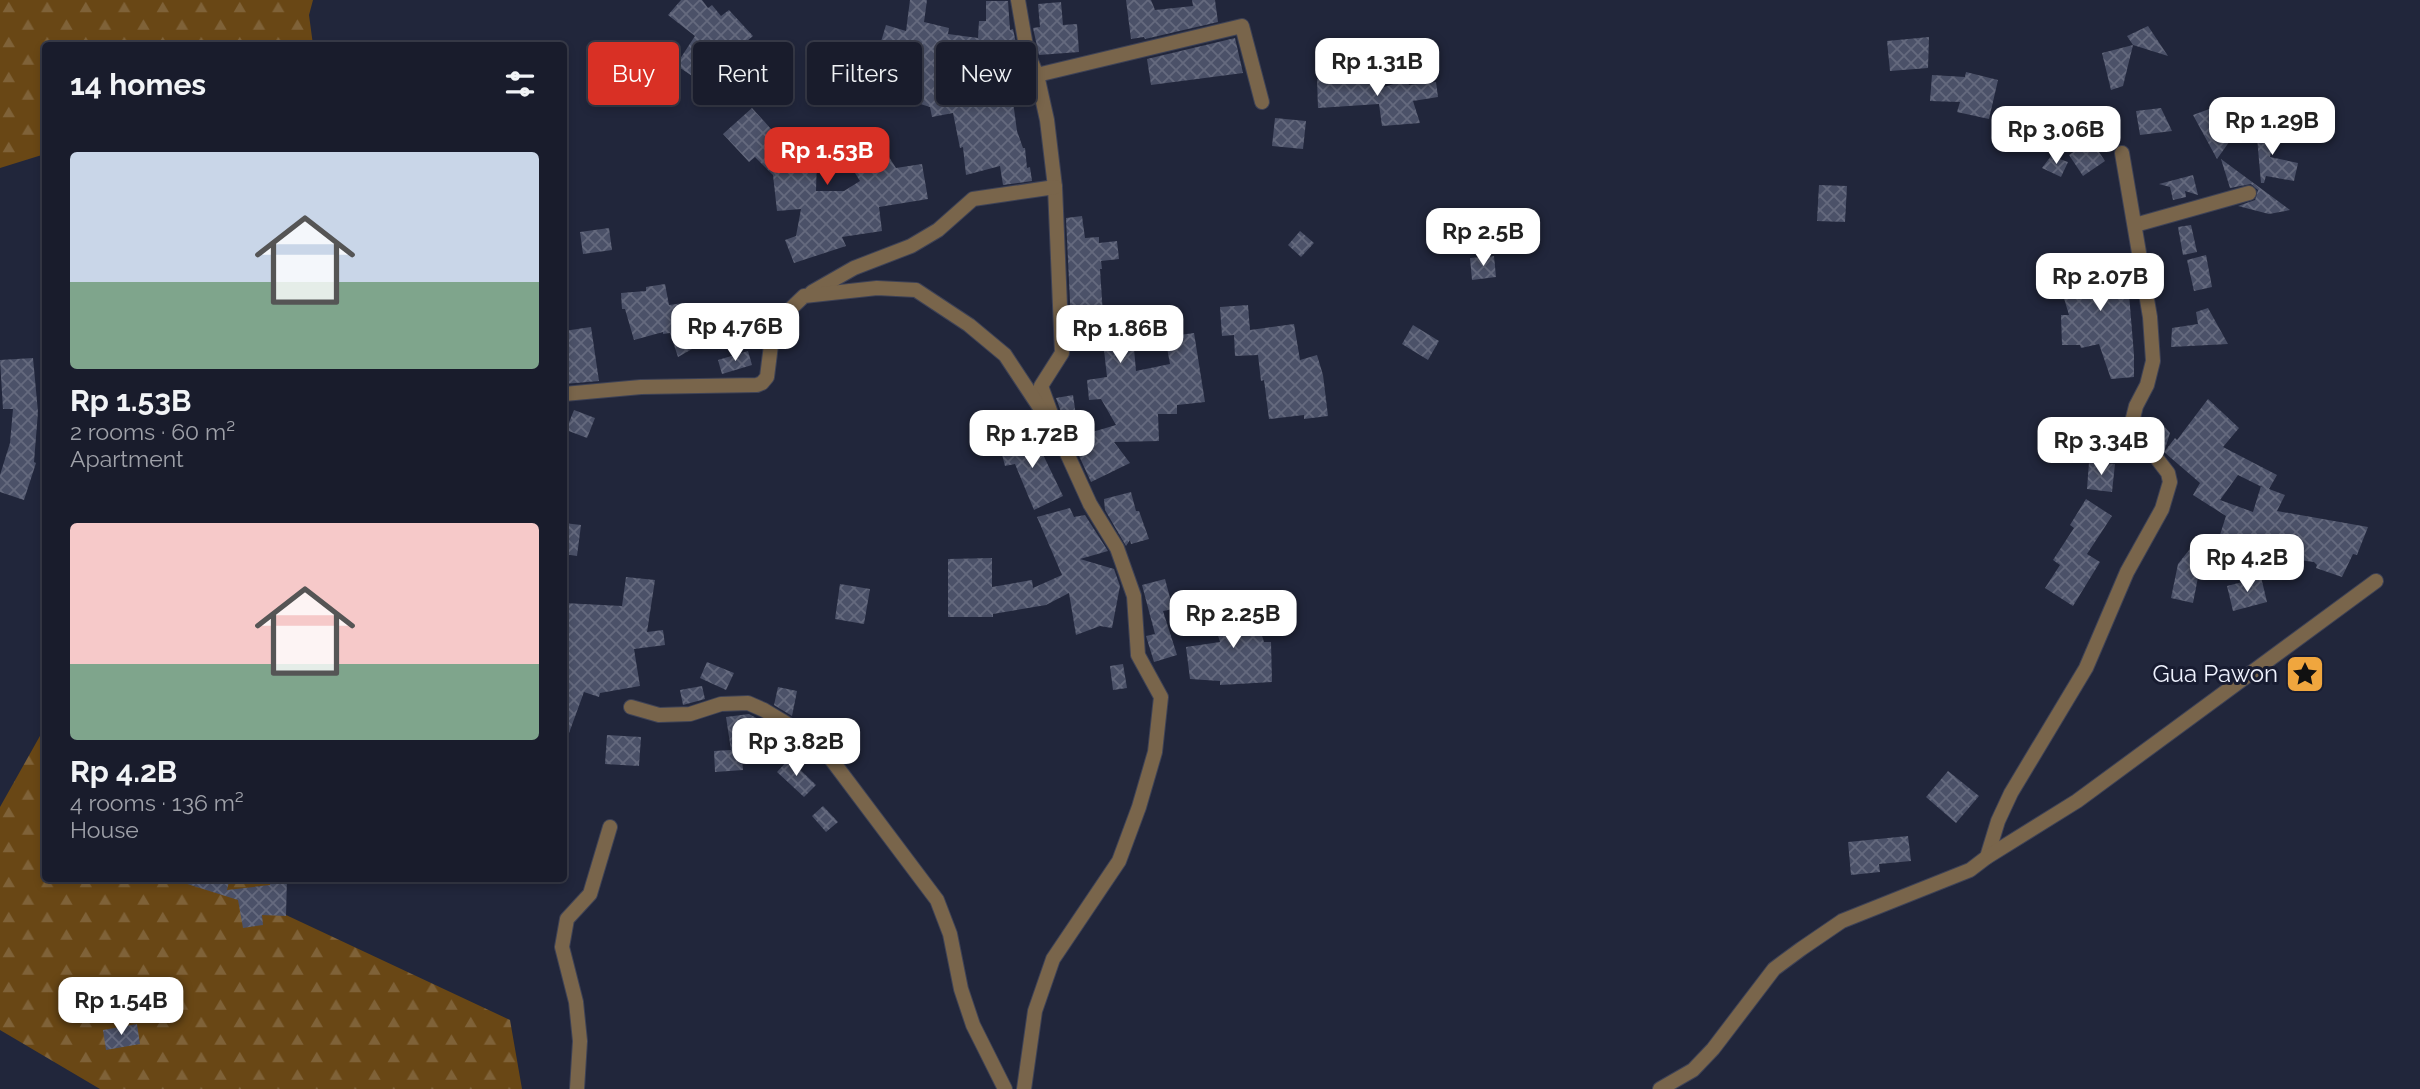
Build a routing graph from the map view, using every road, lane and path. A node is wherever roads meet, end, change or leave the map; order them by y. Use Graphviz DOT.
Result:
graph roads {
  1 [pos="1018,0"];
  2 [pos="1037,75"];
  3 [pos="1262,102"];
  4 [pos="2122,153"];
  5 [pos="1055,187"];
  6 [pos="2249,193"];
  7 [pos="2135,225"];
  8 [pos="804,296"];
  9 [pos="567,394"];
  10 [pos="1060,438"];
  11 [pos="2376,581"];
  12 [pos="631,706"];
  13 [pos="610,827"];
  14 [pos="1987,857"];
  15 [pos="577,1089"];
  16 [pos="1005,1089"];
  17 [pos="1024,1089"];
  18 [pos="1660,1089"];
  1 -- 2 [label="street"];
  2 -- 3 [label="street"];
  2 -- 5 [label="street"];
  4 -- 7 [label="street"];
  5 -- 8 [label="street"];
  5 -- 10 [label="street"];
  6 -- 7 [label="street"];
  7 -- 14 [label="street"];
  8 -- 9 [label="street"];
  8 -- 10 [label="street"];
  10 -- 17 [label="street"];
  11 -- 14 [label="street"];
  12 -- 16 [label="street"];
  13 -- 15 [label="street"];
  14 -- 18 [label="street"];
}
